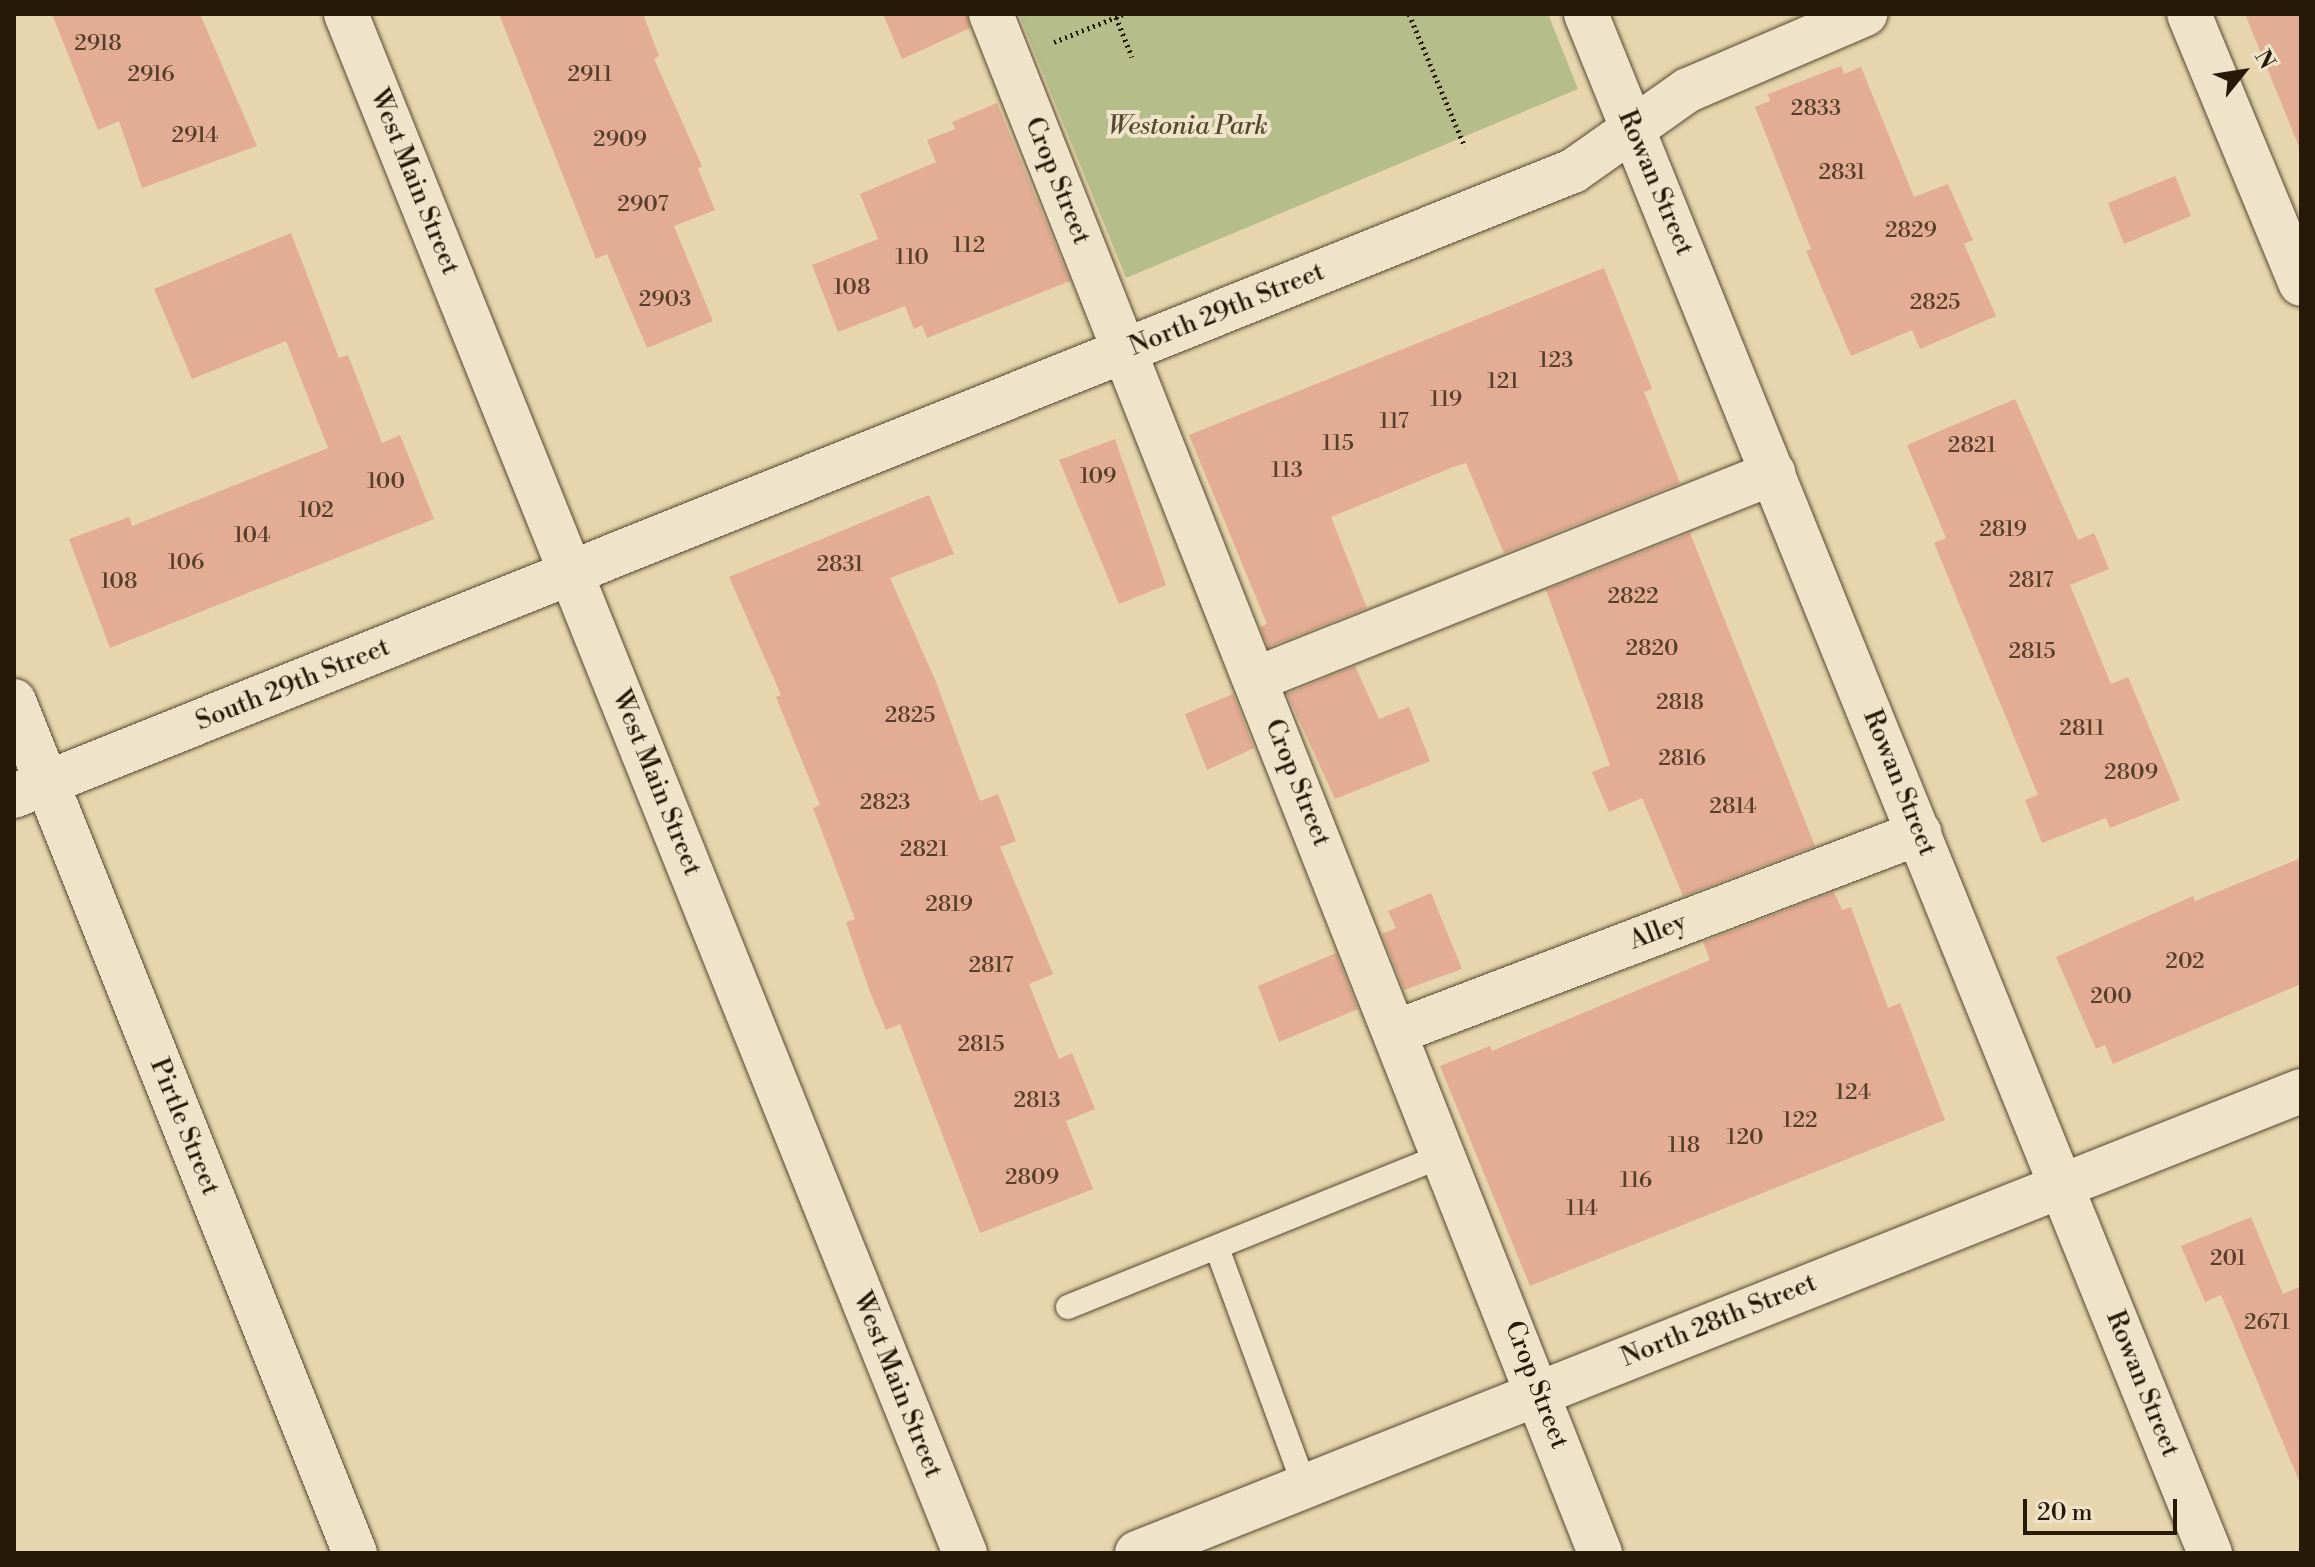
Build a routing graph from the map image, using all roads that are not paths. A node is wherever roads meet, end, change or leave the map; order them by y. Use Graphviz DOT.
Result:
graph roads {
  1 [pos="346,14"];
  2 [pos="991,14"];
  3 [pos="1586,14"];
  4 [pos="1865,14"];
  5 [pos="2189,14"];
  6 [pos="1632,130"];
  7 [pos="2301,284"];
  8 [pos="1125,351"];
  9 [pos="1773,473"];
  10 [pos="571,573"];
  11 [pos="1256,679"];
  12 [pos="14,701"];
  13 [pos="30,790"];
  14 [pos="1919,833"];
  15 [pos="1396,1032"];
  16 [pos="2301,1091"];
  17 [pos="1445,1155"];
  18 [pos="2062,1185"];
  19 [pos="1217,1248"];
  20 [pos="1068,1307"];
  21 [pos="1539,1392"];
  22 [pos="1304,1485"];
  23 [pos="355,1553"];
  24 [pos="965,1553"];
  25 [pos="1137,1553"];
  26 [pos="1600,1553"];
  27 [pos="2210,1553"];
  1 -- 10 [label="street, West Main Street"];
  2 -- 8 [label="street, Crop Street"];
  3 -- 6 [label="street, Rowan Street"];
  4 -- 6 [label="street, North 29th Street"];
  5 -- 7 [label="street"];
  6 -- 8 [label="street, North 29th Street"];
  6 -- 9 [label="street, Rowan Street"];
  8 -- 10 [label="street, North 29th Street"];
  8 -- 11 [label="street, Crop Street"];
  9 -- 11 [label="street"];
  9 -- 14 [label="street, Rowan Street"];
  10 -- 13 [label="street, South 29th Street"];
  10 -- 24 [label="street, West Main Street"];
  11 -- 15 [label="street, Crop Street"];
  12 -- 13 [label="street, Pirtle Street"];
  13 -- 23 [label="street, Pirtle Street"];
  14 -- 15 [label="street, Alley"];
  14 -- 18 [label="street, Rowan Street"];
  15 -- 17 [label="street, Crop Street"];
  16 -- 18 [label="street, North 28th Street"];
  17 -- 19 [label="lane"];
  17 -- 21 [label="street, Crop Street"];
  18 -- 21 [label="street, North 28th Street"];
  18 -- 27 [label="street, Rowan Street"];
  19 -- 20 [label="lane"];
  19 -- 22 [label="lane"];
  21 -- 22 [label="street, North 28th Street"];
  21 -- 26 [label="street, Crop Street"];
  22 -- 25 [label="street, North 28th Street"];
}
